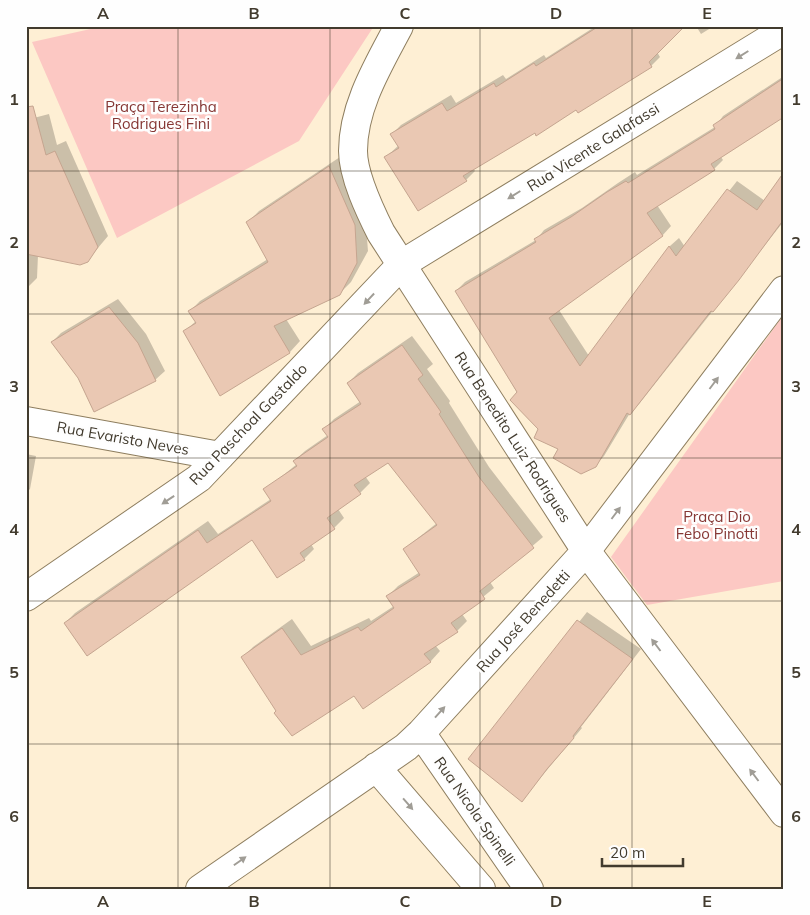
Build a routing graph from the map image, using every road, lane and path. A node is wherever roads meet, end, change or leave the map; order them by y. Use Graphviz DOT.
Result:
graph roads {
  1 [pos="399,26"];
  2 [pos="784,30"];
  3 [pos="402,264"];
  4 [pos="784,290"];
  5 [pos="26,421"];
  6 [pos="220,456"];
  7 [pos="586,552"];
  8 [pos="26,597"];
  9 [pos="421,733"];
  10 [pos="376,767"];
  11 [pos="784,813"];
  12 [pos="200,889"];
  13 [pos="481,889"];
  14 [pos="529,889"];
  1 -- 3 [label="street, Rua Benedito Luiz Rodrigues"];
  2 -- 3 [label="street, Rua Vicente Galafassi, one-way"];
  3 -- 6 [label="street, Rua Paschoal Gastaldo, one-way"];
  3 -- 7 [label="street, Rua Benedito Luiz Rodrigues"];
  7 -- 4 [label="street, Rua José Benedetti, one-way"];
  5 -- 6 [label="street, Rua Evaristo Neves"];
  6 -- 8 [label="street, Rua Paschoal Gastaldo, one-way"];
  9 -- 7 [label="street, Rua José Benedetti, one-way"];
  11 -- 7 [label="street, Rua Benedito Luiz Rodrigues, one-way"];
  9 -- 10 [label="street, Rua José Benedetti"];
  9 -- 14 [label="street, Rua Nicola Spinelli"];
  12 -- 10 [label="street, Rua José Benedetti, one-way"];
  10 -- 13 [label="street, one-way"];
}
